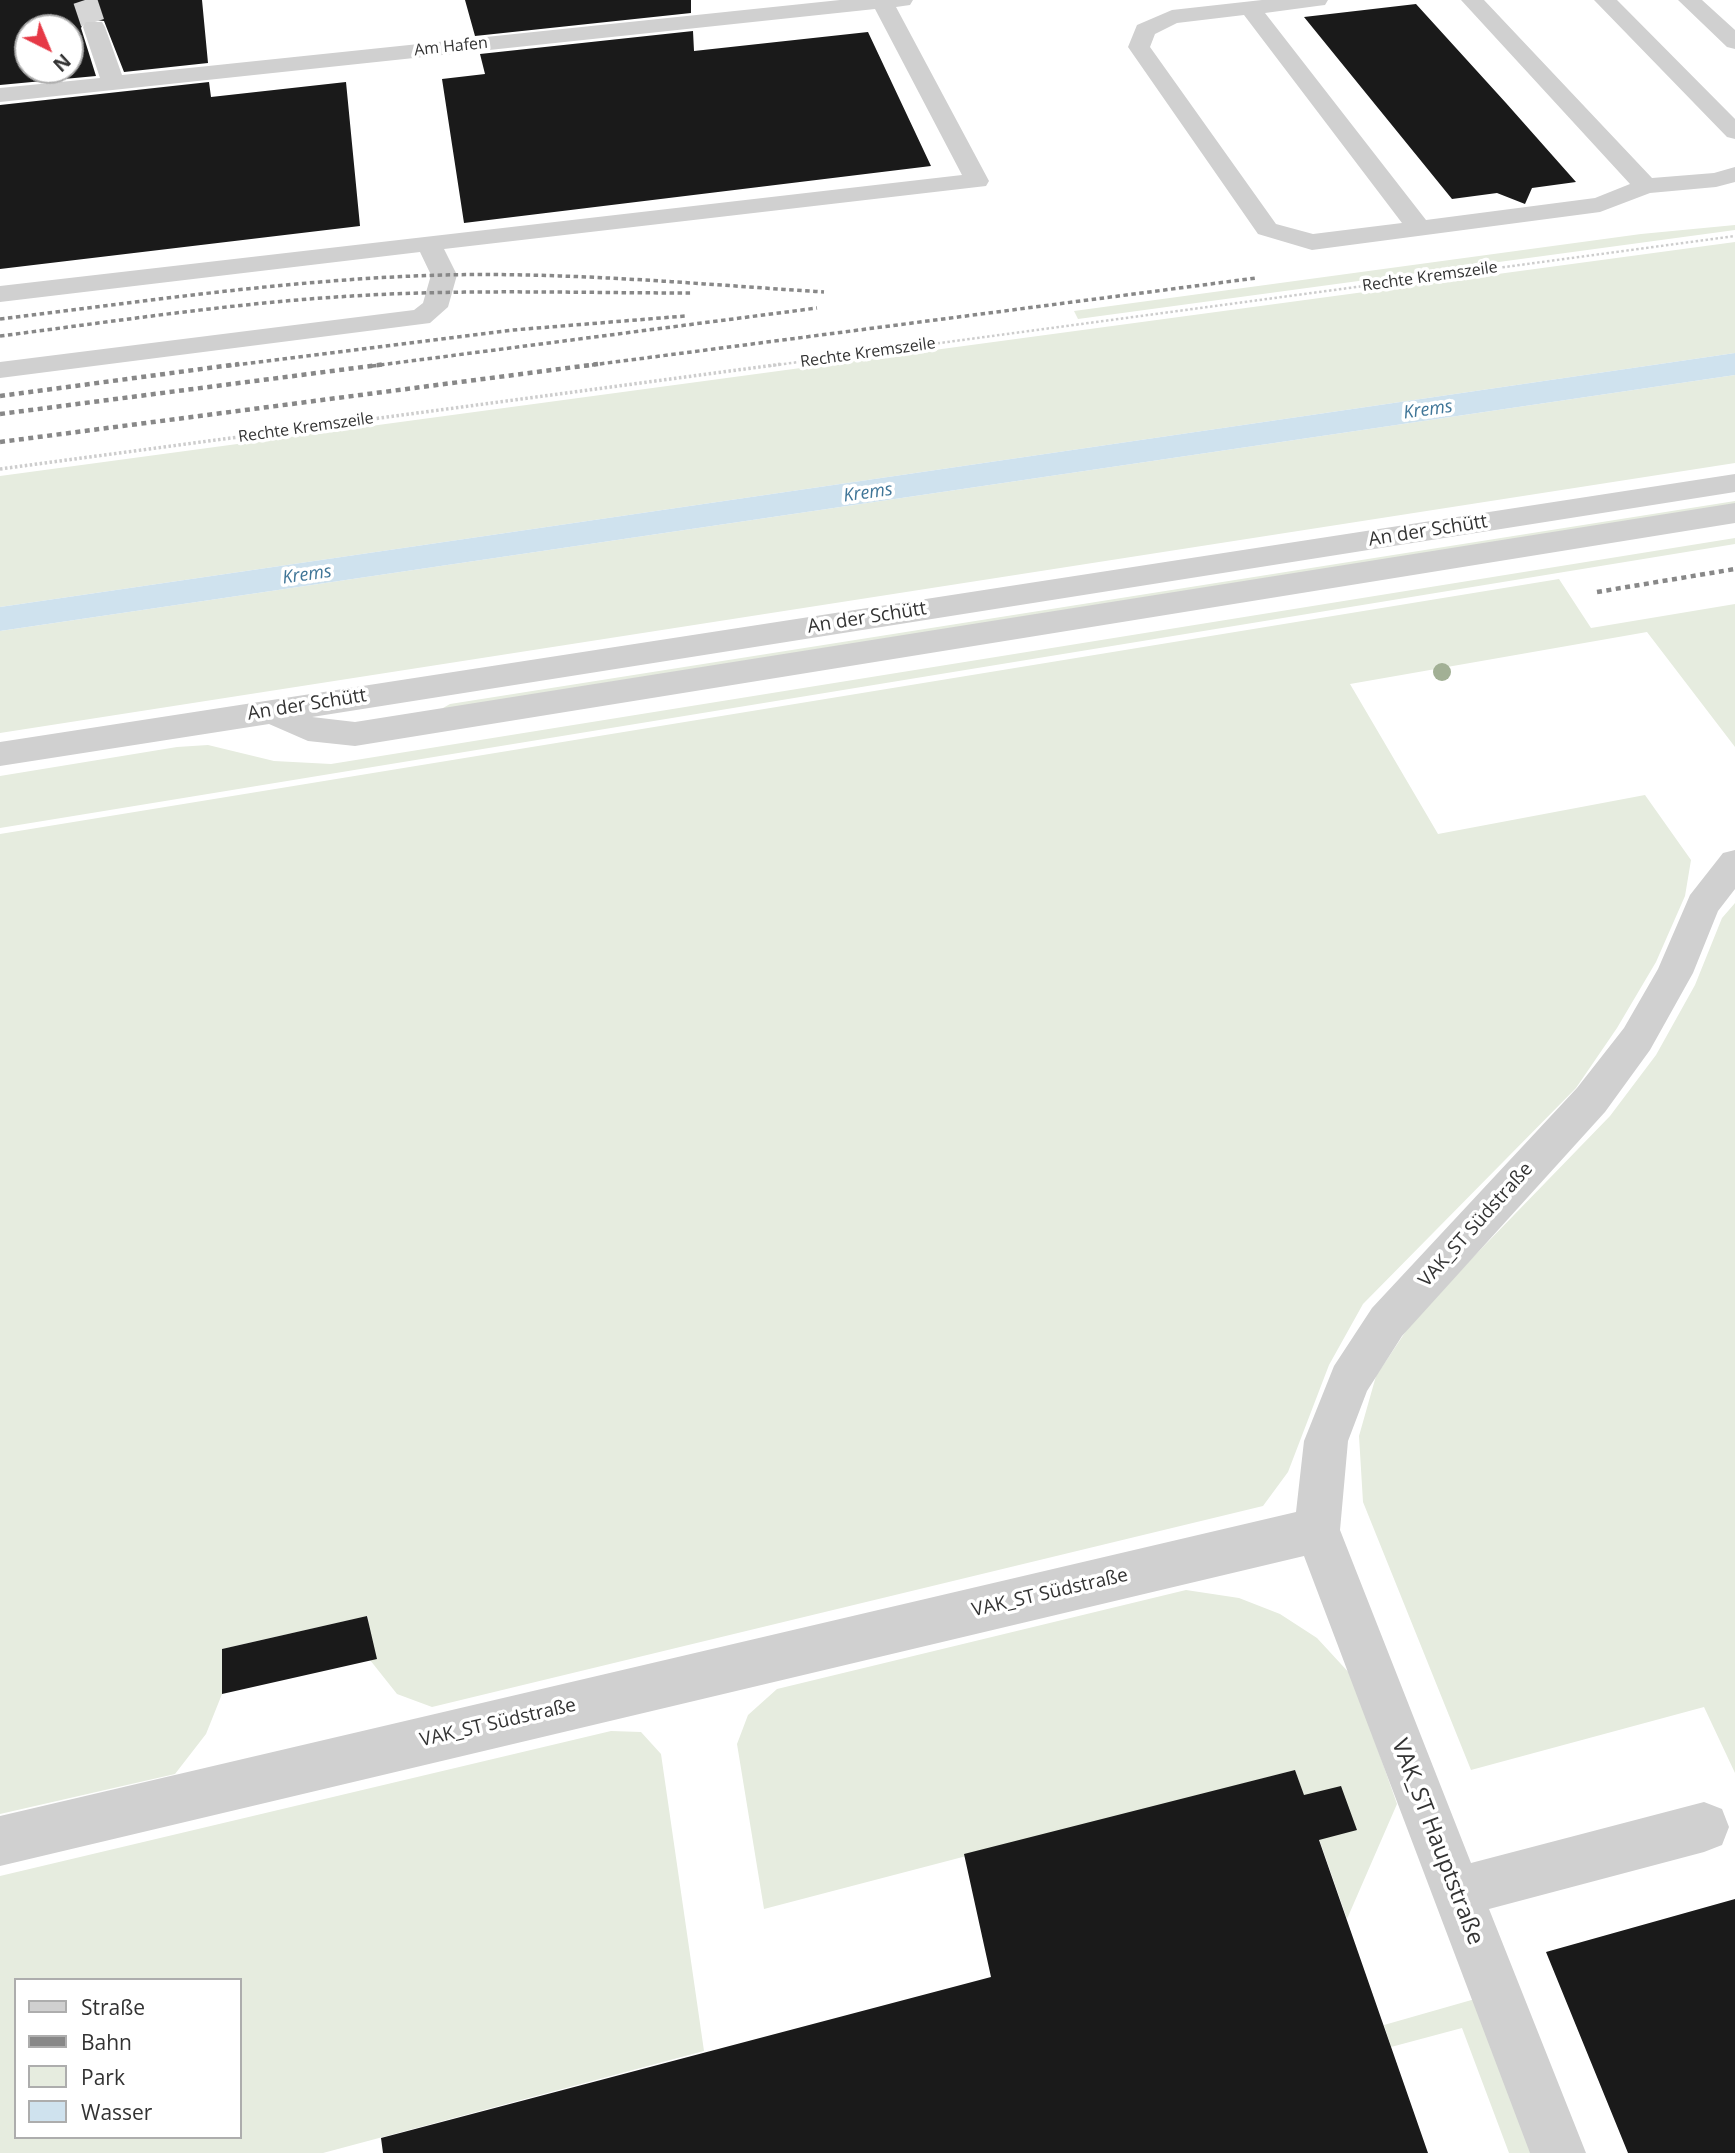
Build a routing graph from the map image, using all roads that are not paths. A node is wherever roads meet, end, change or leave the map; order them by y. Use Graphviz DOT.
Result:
graph roads {
  1 [pos="1317,0"];
  2 [pos="1472,0"];
  3 [pos="1605,0"];
  4 [pos="1689,0"];
  5 [pos="892,1"];
  6 [pos="1250,8"];
  7 [pos="94,27"];
  8 [pos="1735,42"];
  9 [pos="113,83"];
  10 [pos="0,95"];
  11 [pos="1735,132"];
  12 [pos="1735,174"];
  13 [pos="1646,186"];
  14 [pos="1419,228"];
  15 [pos="428,243"];
  16 [pos="0,294"];
  17 [pos="0,370"];
  18 [pos="1735,483"];
  19 [pos="1735,513"];
  20 [pos="270,710"];
  21 [pos="0,754"];
  22 [pos="1735,863"];
  23 [pos="1317,1530"];
  24 [pos="1704,1827"];
  25 [pos="0,1841"];
  26 [pos="1457,1892"];
  27 [pos="1558,2153"];
  1 -- 6 [label="street"];
  2 -- 13 [label="street"];
  3 -- 11 [label="street"];
  4 -- 8 [label="street"];
  5 -- 9 [label="street, Am Hafen"];
  5 -- 15 [label="street"];
  6 -- 14 [label="street"];
  6 -- 14 [label="street"];
  7 -- 9 [label="street"];
  9 -- 10 [label="street, Am Hafen"];
  12 -- 13 [label="street"];
  13 -- 14 [label="street"];
  15 -- 16 [label="street"];
  15 -- 17 [label="street"];
  18 -- 20 [label="street, An der Schütt"];
  19 -- 20 [label="street"];
  20 -- 21 [label="street, An der Schütt"];
  22 -- 23 [label="street, VAK_ST Südstraße"];
  23 -- 25 [label="street, VAK_ST Südstraße"];
  23 -- 26 [label="street, VAK_ST Hauptstraße"];
  24 -- 26 [label="street"];
  26 -- 27 [label="street, VAK_ST Hauptstraße"];
}
